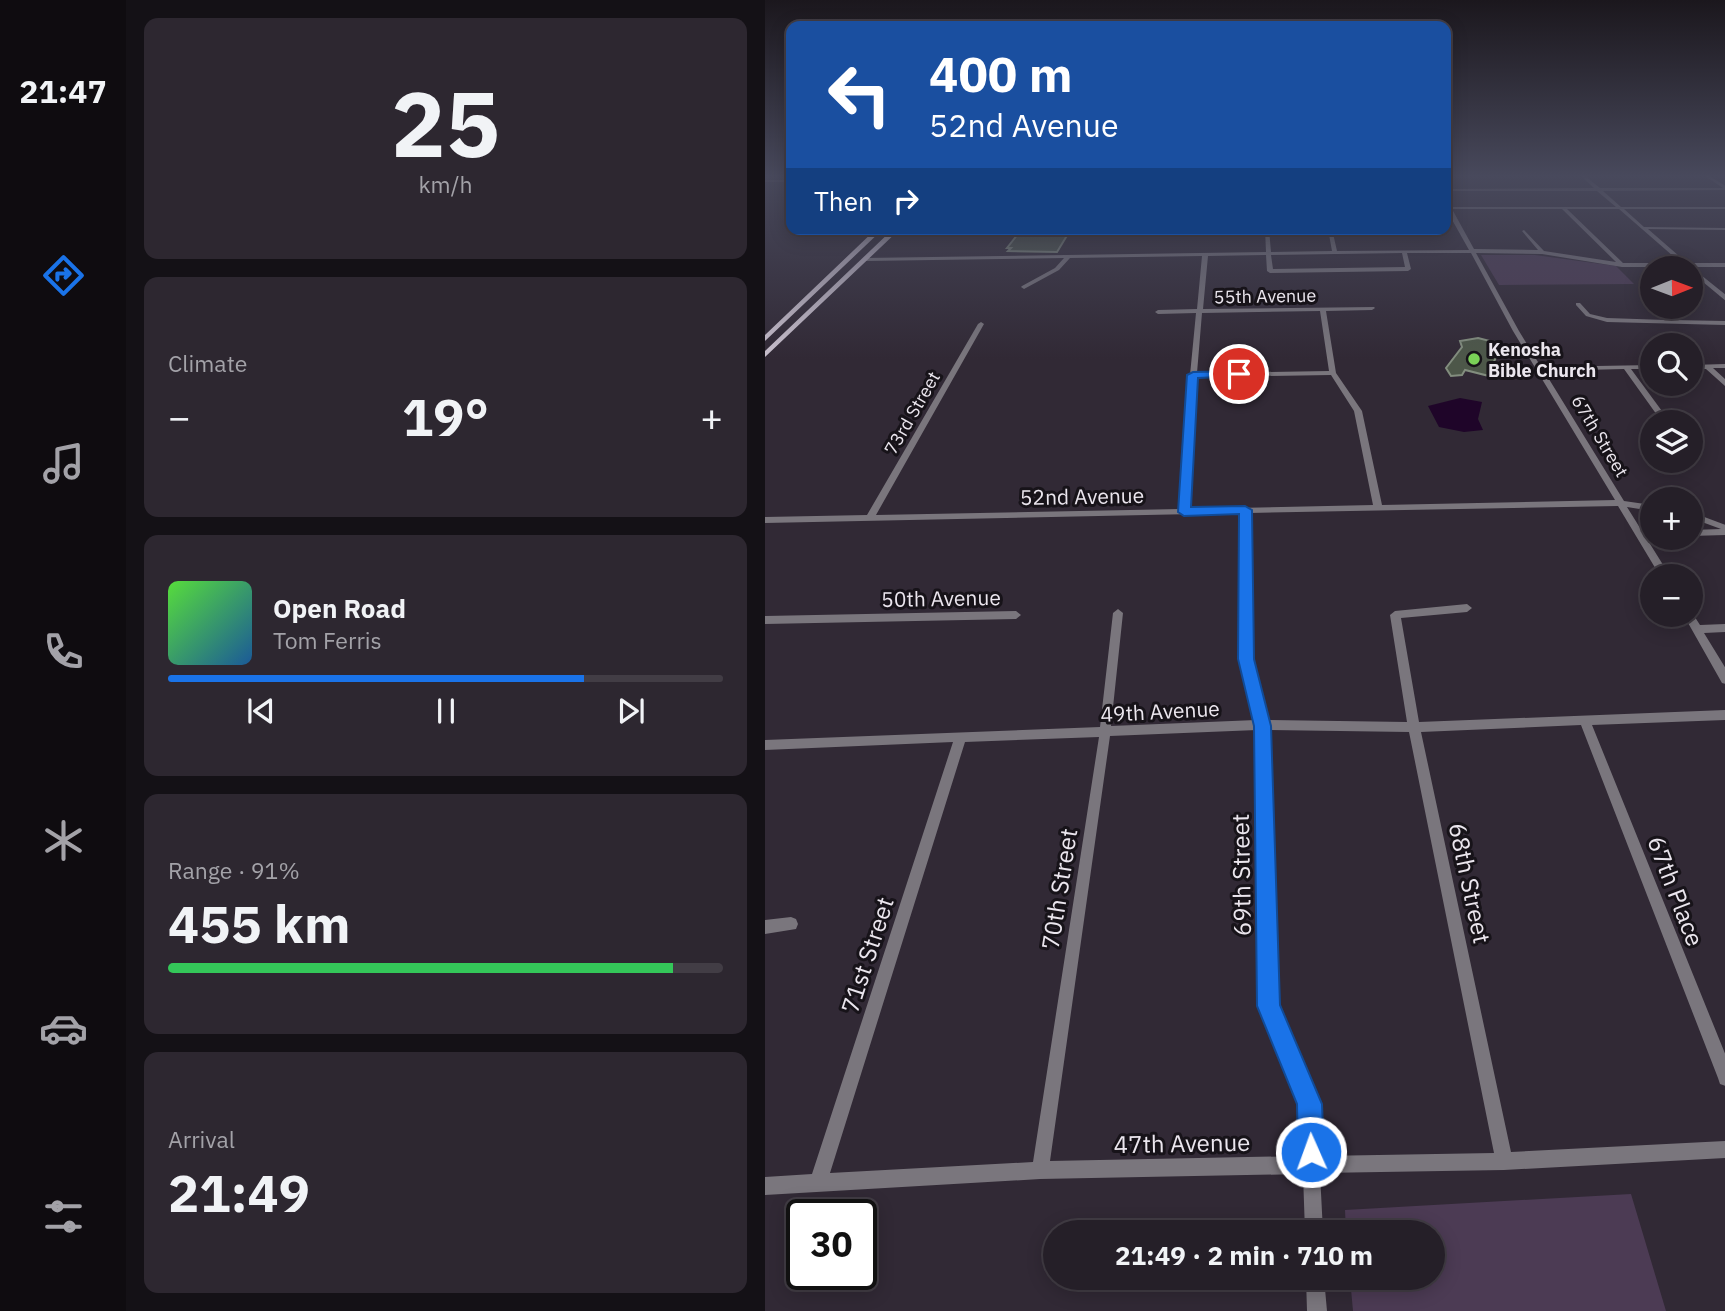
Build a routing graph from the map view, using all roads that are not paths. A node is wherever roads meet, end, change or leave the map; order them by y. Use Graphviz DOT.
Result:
graph roads {
  1 [pos="873,237"];
  2 [pos="876,237"];
  3 [pos="889,237"];
  4 [pos="1267,237"];
  5 [pos="1332,237"];
  6 [pos="1464,237"];
  7 [pos="1530,237"];
  8 [pos="1593,237"];
  9 [pos="1655,237"];
  10 [pos="1472,251"];
  11 [pos="1542,252"];
  12 [pos="1335,253"];
  13 [pos="1404,253"];
  14 [pos="1267,254"];
  15 [pos="1205,256"];
  16 [pos="1676,256"];
  17 [pos="1067,258"];
  18 [pos="866,259"];
  19 [pos="846,261"];
  20 [pos="1622,265"];
  21 [pos="1725,265"];
  22 [pos="1640,266"];
  23 [pos="1703,266"];
  24 [pos="1703,279"];
  25 [pos="1024,287"];
  26 [pos="1725,299"];
  27 [pos="822,300"];
  28 [pos="1578,304"];
  29 [pos="1372,308"];
  30 [pos="1323,309"];
  31 [pos="1198,311"];
  32 [pos="1158,312"];
  33 [pos="1669,320"];
  34 [pos="1725,323"];
  35 [pos="981,324"];
  36 [pos="765,339"];
  37 [pos="765,355"];
  38 [pos="1725,366"];
  39 [pos="1640,367"];
  40 [pos="1703,367"];
  41 [pos="1708,367"];
  42 [pos="1626,368"];
  43 [pos="1540,369"];
  44 [pos="1333,373"];
  45 [pos="1193,375"];
  46 [pos="1725,385"];
  47 [pos="1657,410"];
  48 [pos="1620,503"];
  49 [pos="1640,506"];
  50 [pos="1378,507"];
  51 [pos="1245,510"];
  52 [pos="1184,512"];
  53 [pos="870,517"];
  54 [pos="765,520"];
  55 [pos="1703,520"];
  56 [pos="1725,530"];
  57 [pos="1703,532"];
  58 [pos="1639,535"];
  59 [pos="1657,564"];
  60 [pos="1467,608"];
  61 [pos="1118,613"];
  62 [pos="1016,615"];
  63 [pos="765,620"];
  64 [pos="1725,628"];
  65 [pos="1698,629"];
  66 [pos="1725,680"];
  67 [pos="1725,715"];
  68 [pos="1585,721"];
  69 [pos="1263,726"];
  70 [pos="1414,727"];
  71 [pos="1105,733"];
  72 [pos="960,739"];
  73 [pos="765,745"];
  74 [pos="791,923"];
  75 [pos="765,926"];
  76 [pos="1725,1078"];
  77 [pos="1725,1149"];
  78 [pos="1504,1161"];
  79 [pos="1312,1166"];
  80 [pos="1040,1170"];
  81 [pos="817,1184"];
  82 [pos="765,1186"];
  83 [pos="1314,1220"];
  84 [pos="1316,1290"];
  85 [pos="1317,1311"];
  1 -- 19 [label="main road"];
  2 -- 18 [label="main road"];
  3 -- 18 [label="main road"];
  4 -- 14 [label="street"];
  5 -- 12 [label="street"];
  6 -- 10 [label="street, 67th Street"];
  7 -- 11 [label="street"];
  8 -- 20 [label="street"];
  9 -- 16 [label="street"];
  10 -- 11 [label="street"];
  10 -- 13 [label="street"];
  10 -- 43 [label="street, 67th Street"];
  11 -- 20 [label="street"];
  12 -- 13 [label="street"];
  12 -- 14 [label="street"];
  13 -- 14 [label="street"];
  14 -- 15 [label="street"];
  15 -- 17 [label="street"];
  15 -- 31 [label="street"];
  17 -- 18 [label="street"];
  17 -- 25 [label="street"];
  18 -- 27 [label="main road"];
  19 -- 27 [label="main road"];
  19 -- 36 [label="main road"];
  20 -- 22 [label="street"];
  21 -- 23 [label="street"];
  24 -- 26 [label="street"];
  27 -- 37 [label="main road"];
  28 -- 33 [label="street"];
  29 -- 30 [label="street, 55th Avenue"];
  30 -- 31 [label="street, 55th Avenue"];
  30 -- 44 [label="street"];
  31 -- 32 [label="street, 55th Avenue"];
  31 -- 45 [label="street"];
  33 -- 34 [label="street"];
  35 -- 53 [label="street, 73rd Street"];
  38 -- 41 [label="street"];
  39 -- 42 [label="street"];
  40 -- 41 [label="street"];
  41 -- 46 [label="street"];
  42 -- 43 [label="street"];
  42 -- 47 [label="street"];
  43 -- 48 [label="street, 67th Street"];
  44 -- 45 [label="street"];
  44 -- 50 [label="street"];
  45 -- 52 [label="street"];
  48 -- 49 [label="street, 52nd Avenue"];
  48 -- 50 [label="street, 52nd Avenue"];
  48 -- 58 [label="street, 67th Street"];
  50 -- 51 [label="street, 52nd Avenue"];
  51 -- 52 [label="street, 52nd Avenue"];
  51 -- 69 [label="street, 69th Street"];
  52 -- 53 [label="street, 52nd Avenue"];
  53 -- 54 [label="street, 52nd Avenue"];
  55 -- 56 [label="street"];
  56 -- 57 [label="street"];
  58 -- 59 [label="street, 67th Street"];
  60 -- 70 [label="street, 68th Street"];
  61 -- 71 [label="street, 70th Street"];
  62 -- 63 [label="street, 50th Avenue"];
  64 -- 65 [label="street"];
  65 -- 66 [label="street"];
  67 -- 68 [label="street, 49th Avenue"];
  68 -- 70 [label="street, 49th Avenue"];
  68 -- 76 [label="street, 67th Place"];
  69 -- 70 [label="street, 49th Avenue"];
  69 -- 71 [label="street, 49th Avenue"];
  69 -- 79 [label="street, 69th Street"];
  70 -- 78 [label="street, 68th Street"];
  71 -- 72 [label="street, 49th Avenue"];
  71 -- 80 [label="street, 70th Street"];
  72 -- 73 [label="street, 49th Avenue"];
  72 -- 81 [label="street, 71st Street"];
  74 -- 75 [label="street"];
  77 -- 78 [label="street, 47th Avenue"];
  78 -- 79 [label="street, 47th Avenue"];
  79 -- 80 [label="street, 47th Avenue"];
  79 -- 83 [label="street, 69th Street"];
  80 -- 81 [label="street, 47th Avenue"];
  81 -- 82 [label="street, 47th Avenue"];
  84 -- 85 [label="street"];
}
